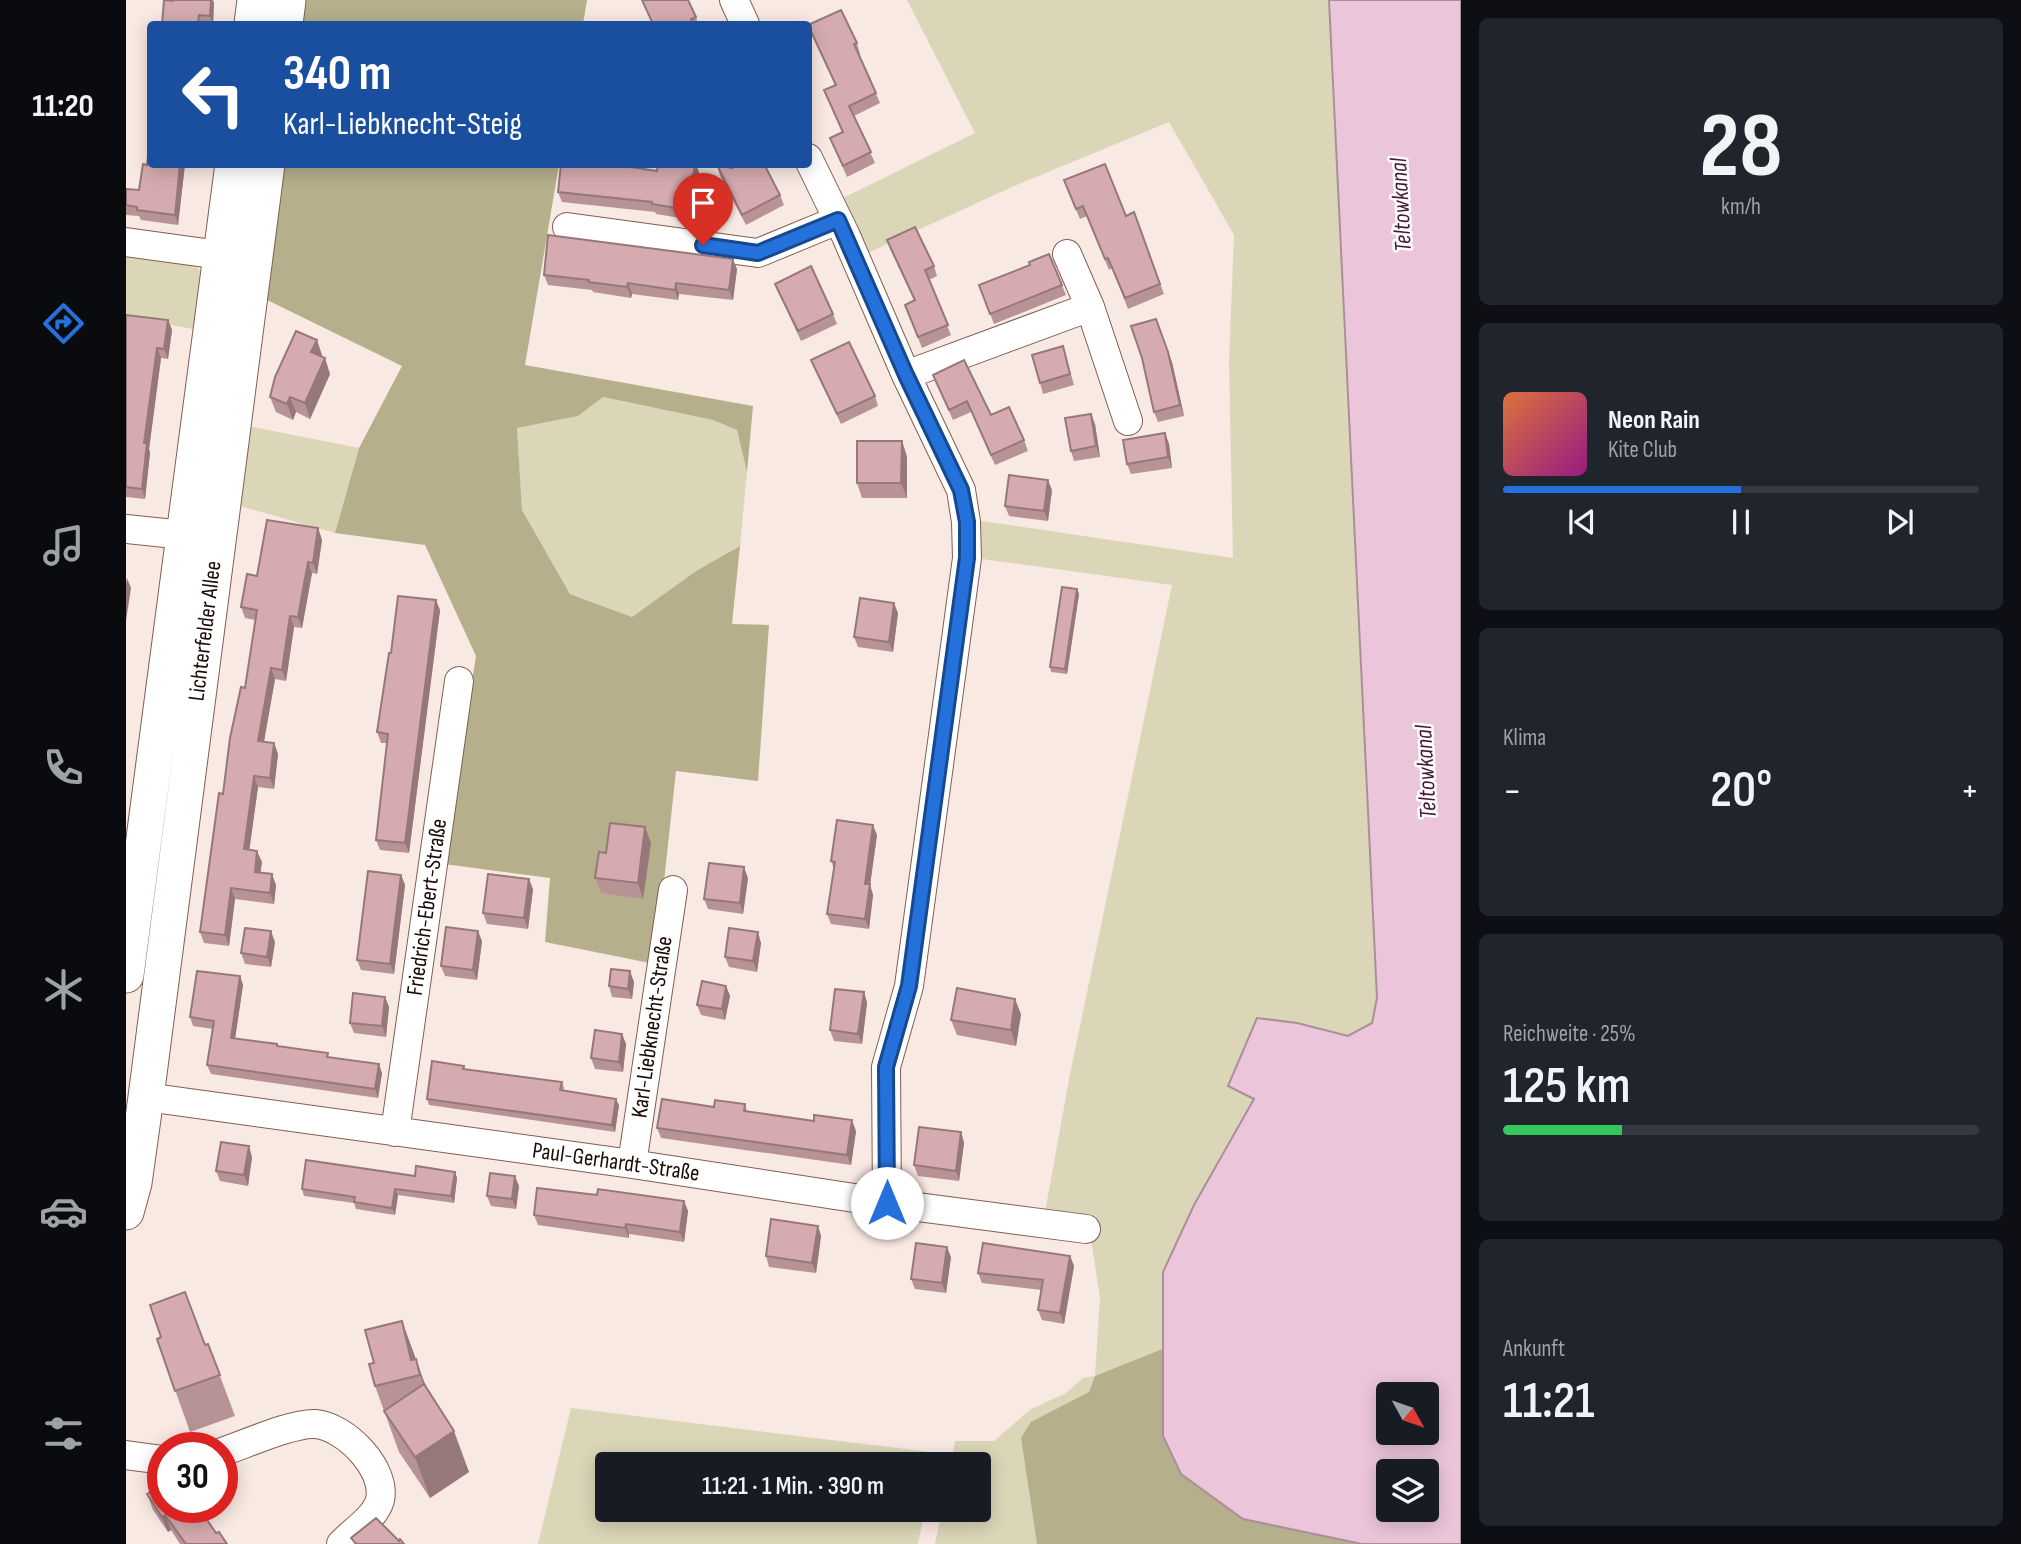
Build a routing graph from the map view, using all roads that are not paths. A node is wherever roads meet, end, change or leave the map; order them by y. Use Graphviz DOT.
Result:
graph roads {
  1 [pos="255,0"];
  2 [pos="288,0"];
  3 [pos="734,0"];
  4 [pos="252,21"];
  5 [pos="285,21"];
  6 [pos="744,21"];
  7 [pos="812,166"];
  8 [pos="232,168"];
  9 [pos="266,168"];
  10 [pos="838,220"];
  11 [pos="566,227"];
  12 [pos="126,242"];
  13 [pos="1067,254"];
  14 [pos="220,255"];
  15 [pos="1090,307"];
  16 [pos="906,375"];
  17 [pos="1128,421"];
  18 [pos="126,529"];
  19 [pos="201,537"];
  20 [pos="459,681"];
  21 [pos="673,890"];
  22 [pos="126,975"];
  23 [pos="136,1097"];
  24 [pos="395,1132"];
  25 [pos="632,1164"];
  26 [pos="887,1203"];
  27 [pos="126,1212"];
  28 [pos="1086,1229"];
  29 [pos="238,1447"];
  30 [pos="126,1455"];
  31 [pos="147,1458"];
  32 [pos="341,1544"];
  1 -- 4 [label="main road"];
  2 -- 5 [label="main road"];
  3 -- 6 [label="street"];
  7 -- 10 [label="street"];
  8 -- 14 [label="main road, Lichterfelder Allee"];
  9 -- 19 [label="main road, Lichterfelder Allee"];
  10 -- 11 [label="street"];
  10 -- 16 [label="street"];
  12 -- 14 [label="street"];
  13 -- 15 [label="street"];
  14 -- 19 [label="main road, Lichterfelder Allee"];
  15 -- 16 [label="street"];
  15 -- 17 [label="street"];
  16 -- 26 [label="street"];
  18 -- 19 [label="street"];
  19 -- 22 [label="main road, Lichterfelder Allee"];
  19 -- 23 [label="main road, Lichterfelder Allee"];
  20 -- 24 [label="street, Friedrich-Ebert-Straße"];
  21 -- 25 [label="street, Karl-Liebknecht-Straße"];
  23 -- 24 [label="street, Paul-Gerhardt-Straße"];
  23 -- 27 [label="main road, Lichterfelder Allee"];
  24 -- 25 [label="street, Paul-Gerhardt-Straße"];
  25 -- 26 [label="street, Paul-Gerhardt-Straße"];
  26 -- 28 [label="street, Paul-Gerhardt-Straße"];
  29 -- 32 [label="street"];
  30 -- 31 [label="street"];
}
